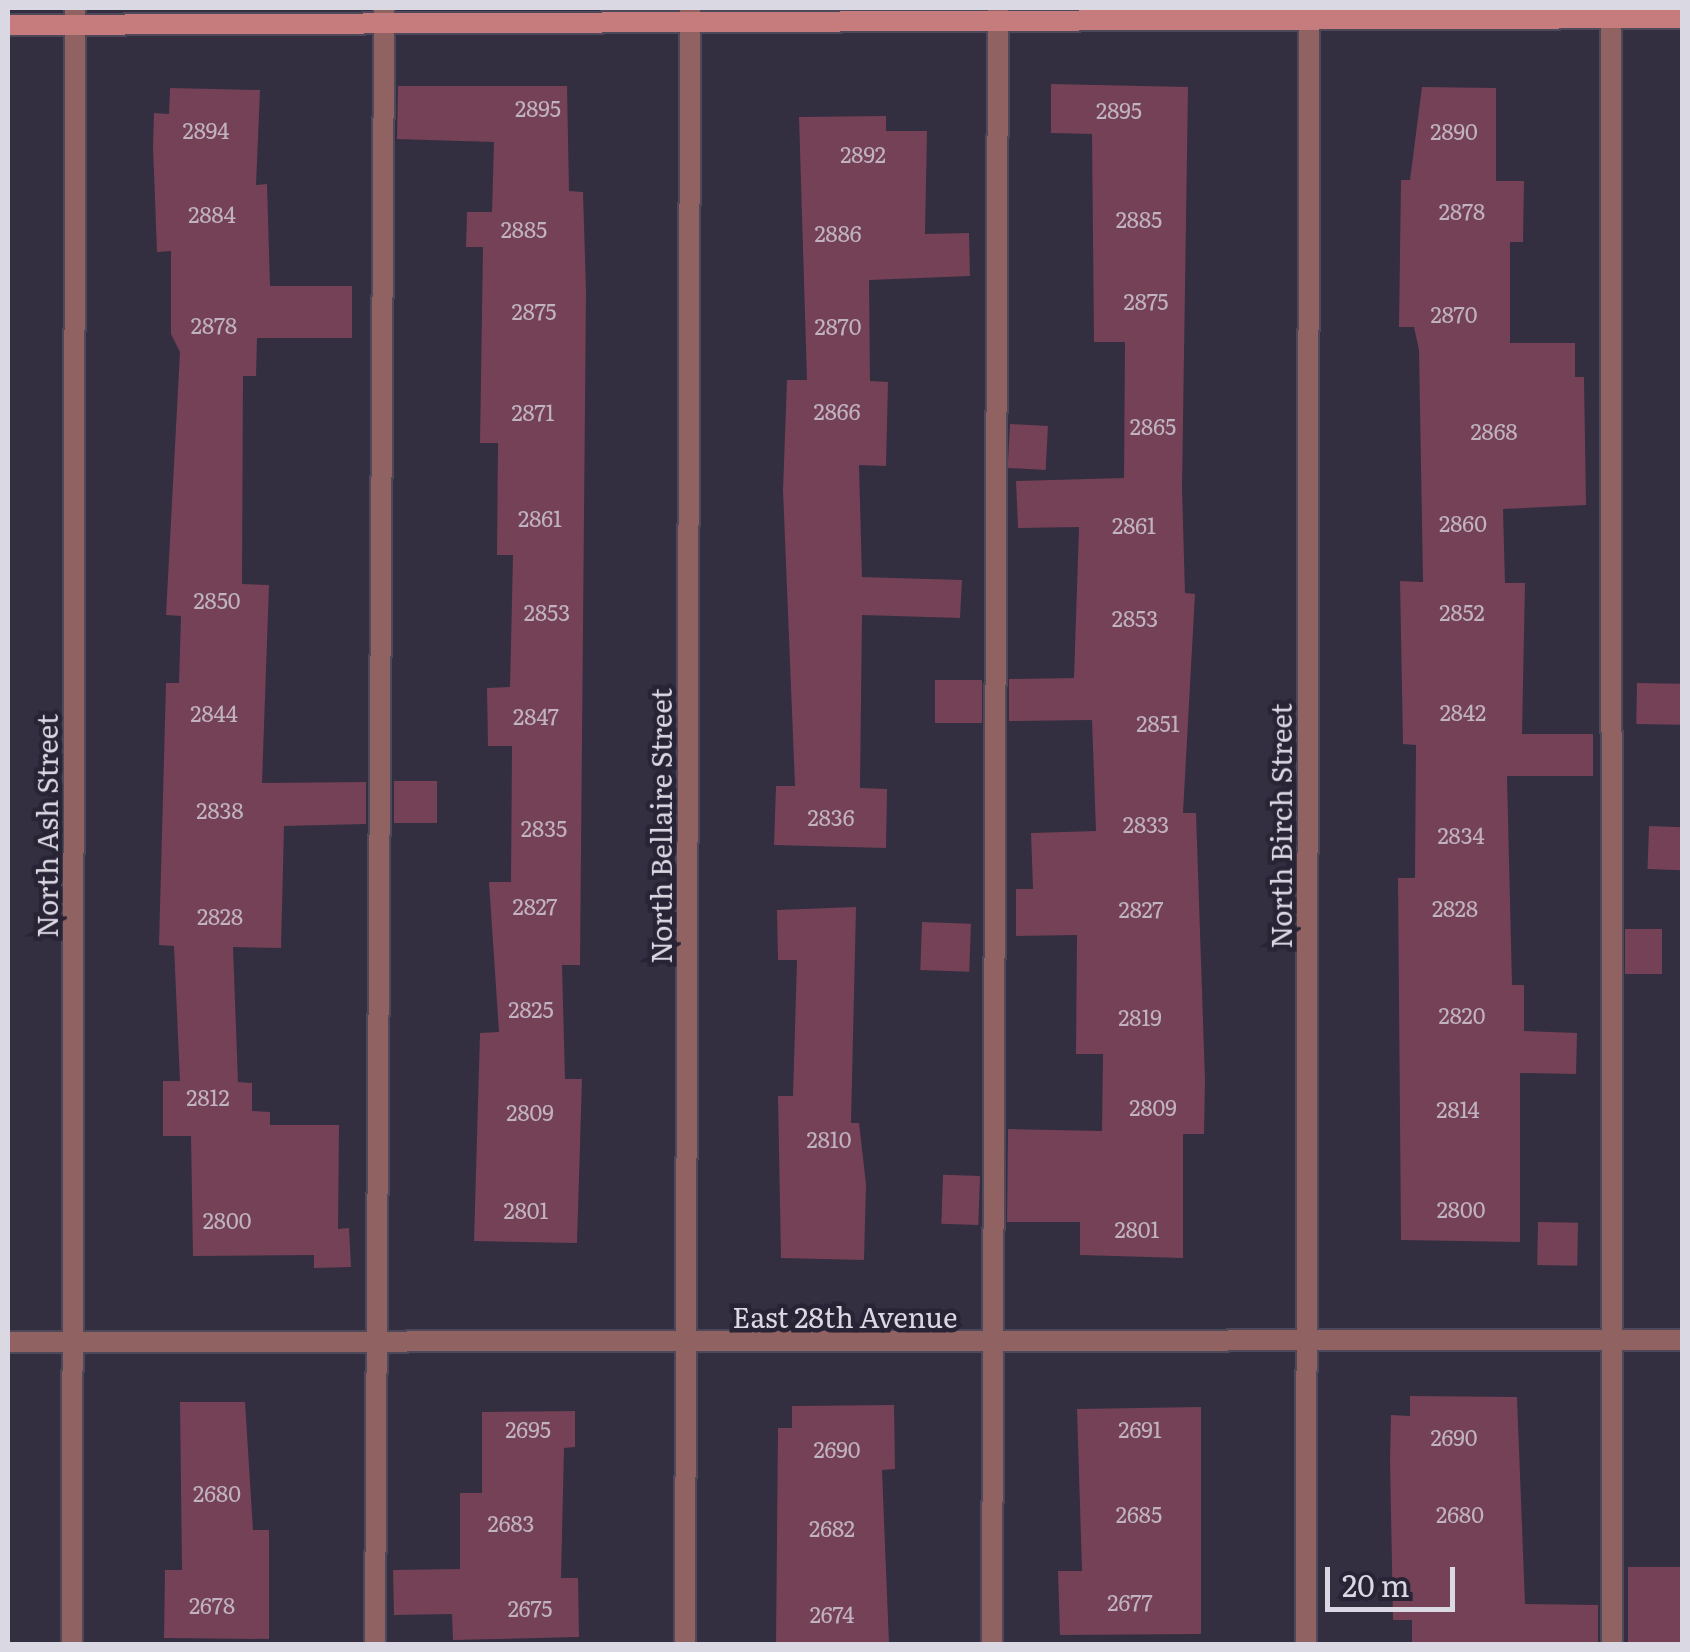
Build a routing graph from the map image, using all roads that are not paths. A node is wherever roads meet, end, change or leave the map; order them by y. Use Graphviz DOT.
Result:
graph roads {
  1 [pos="1612,13"];
  2 [pos="998,14"];
  3 [pos="1309,14"];
  4 [pos="384,15"];
  5 [pos="690,15"];
  6 [pos="75,16"];
  7 [pos="1682,18"];
  8 [pos="8,25"];
  9 [pos="1612,1340"];
  10 [pos="1682,1340"];
  11 [pos="376,1341"];
  12 [pos="1307,1341"];
  13 [pos="8,1342"];
  14 [pos="73,1342"];
  15 [pos="992,1342"];
  16 [pos="686,1344"];
  17 [pos="72,1644"];
  18 [pos="375,1644"];
  19 [pos="685,1644"];
  20 [pos="992,1644"];
  21 [pos="1306,1644"];
  22 [pos="1612,1644"];
  1 -- 3 [label="street"];
  1 -- 7 [label="street"];
  1 -- 9 [label="street"];
  2 -- 3 [label="street"];
  2 -- 5 [label="street"];
  2 -- 15 [label="street"];
  3 -- 12 [label="street, North Birch Street"];
  4 -- 5 [label="street"];
  4 -- 6 [label="street"];
  4 -- 11 [label="street"];
  5 -- 16 [label="street, North Bellaire Street"];
  6 -- 8 [label="street"];
  6 -- 14 [label="street, North Ash Street"];
  9 -- 10 [label="street, East 28th Avenue"];
  9 -- 12 [label="street, East 28th Avenue"];
  9 -- 22 [label="street"];
  11 -- 14 [label="street, East 28th Avenue"];
  11 -- 16 [label="street, East 28th Avenue"];
  11 -- 18 [label="street"];
  12 -- 15 [label="street, East 28th Avenue"];
  12 -- 21 [label="street, North Birch Street"];
  13 -- 14 [label="street, East 28th Avenue"];
  14 -- 17 [label="street, North Ash Street"];
  15 -- 16 [label="street, East 28th Avenue"];
  15 -- 20 [label="street"];
  16 -- 19 [label="street, North Bellaire Street"];
}
